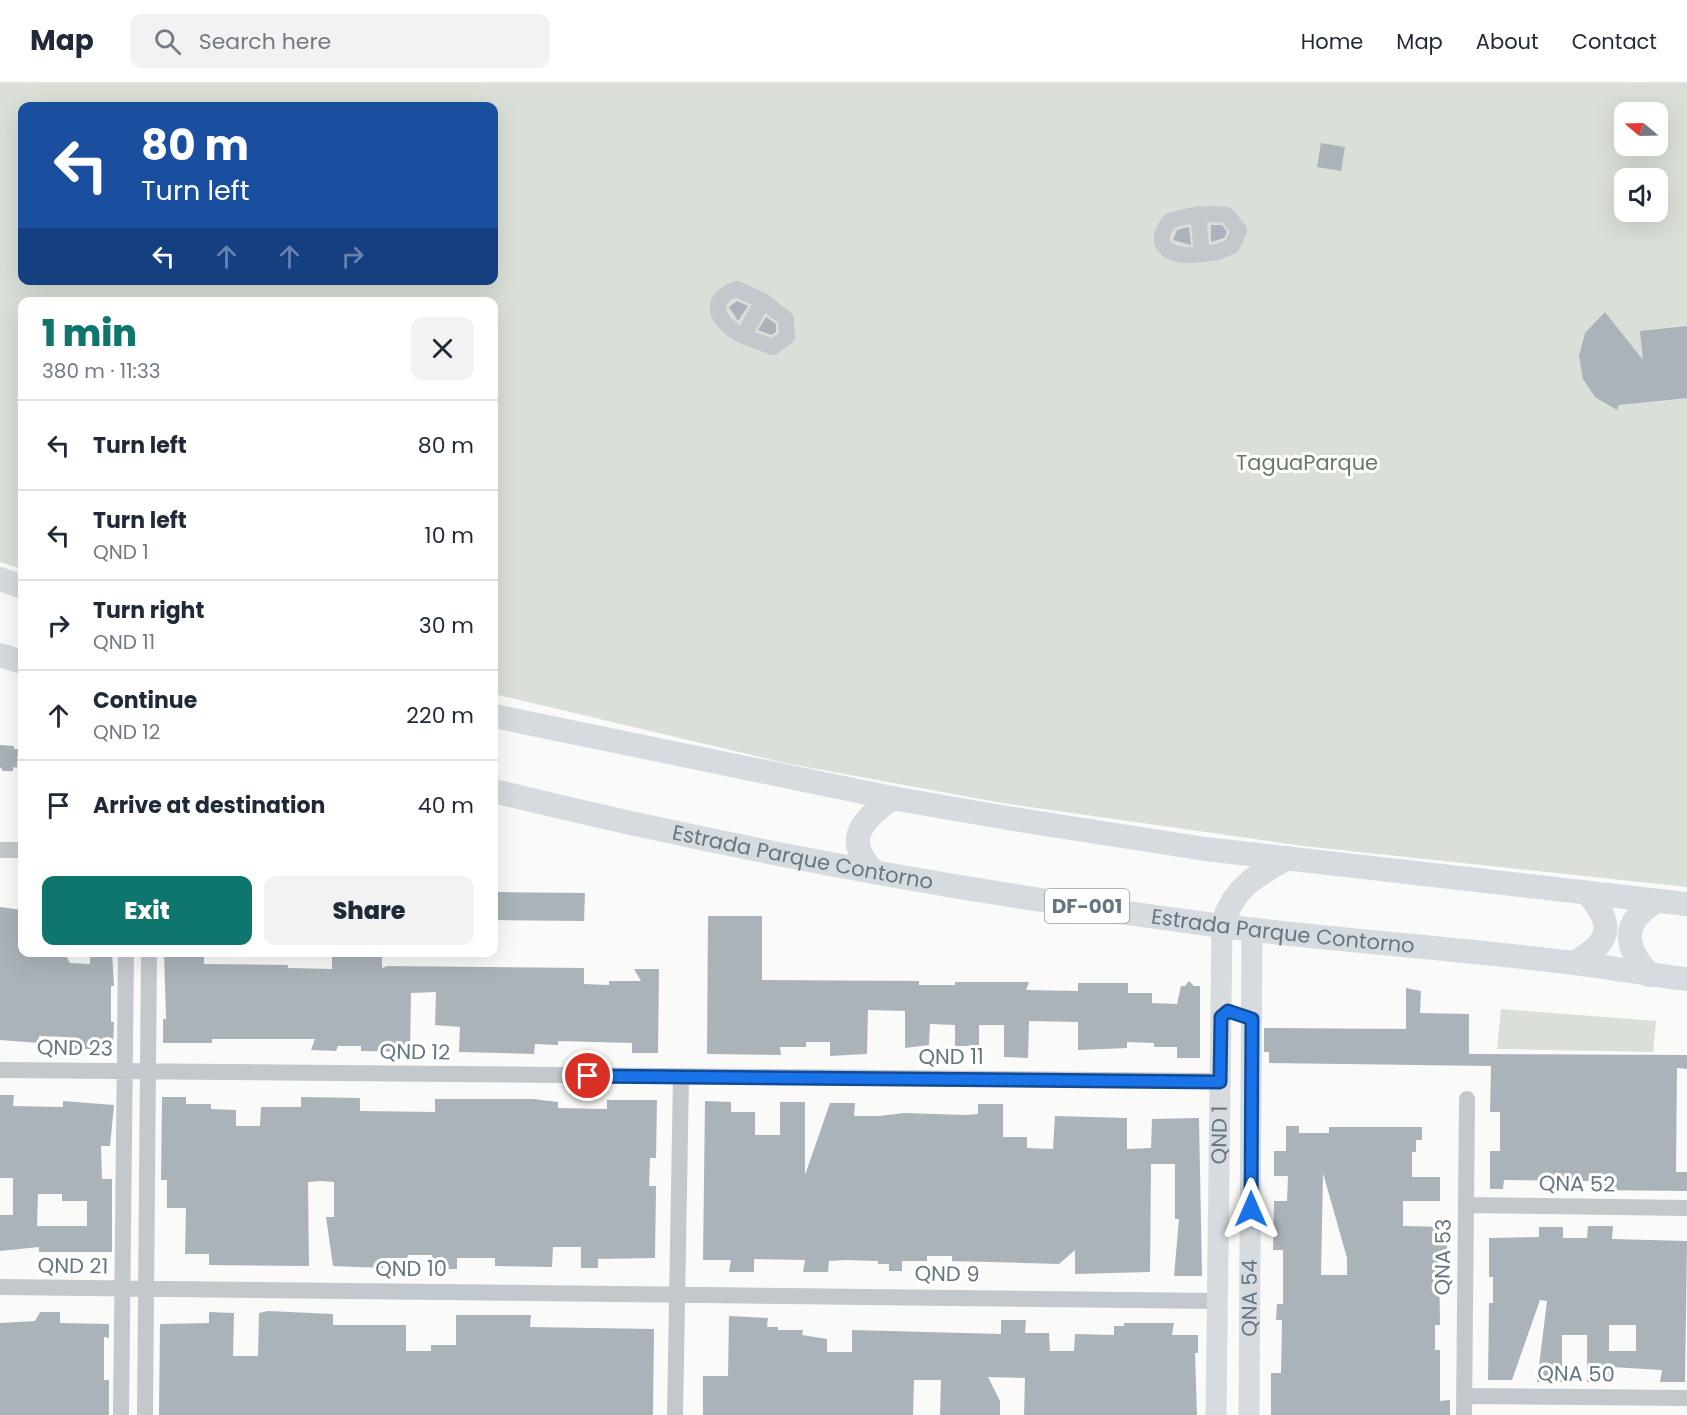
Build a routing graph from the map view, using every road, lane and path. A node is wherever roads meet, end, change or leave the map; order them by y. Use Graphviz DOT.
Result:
graph roads {
  1 [pos="1198,214"];
  2 [pos="1202,254"];
  3 [pos="763,301"];
  4 [pos="743,336"];
  5 [pos="0,579"];
  6 [pos="18,586"];
  7 [pos="0,655"];
  8 [pos="18,661"];
  9 [pos="498,717"];
  10 [pos="498,792"];
  11 [pos="892,798"];
  12 [pos="0,850"];
  13 [pos="18,850"];
  14 [pos="1288,858"];
  15 [pos="874,872"];
  16 [pos="1588,894"];
  17 [pos="1657,901"];
  18 [pos="1687,904"];
  19 [pos="1222,926"];
  20 [pos="1252,929"];
  21 [pos="126,957"];
  22 [pos="149,957"];
  23 [pos="1574,963"];
  24 [pos="1650,975"];
  25 [pos="1687,979"];
  26 [pos="1221,1017"];
  27 [pos="1252,1019"];
  28 [pos="0,1070"];
  29 [pos="125,1071"];
  30 [pos="148,1072"];
  31 [pos="681,1077"];
  32 [pos="1220,1082"];
  33 [pos="1467,1099"];
  34 [pos="1467,1205"];
  35 [pos="1687,1208"];
  36 [pos="0,1287"];
  37 [pos="122,1289"];
  38 [pos="146,1289"];
  39 [pos="676,1293"];
  40 [pos="1218,1300"];
  41 [pos="1464,1396"];
  42 [pos="1687,1398"];
  43 [pos="121,1415"];
  44 [pos="145,1415"];
  45 [pos="675,1415"];
  46 [pos="1216,1415"];
  47 [pos="1249,1415"];
  48 [pos="1464,1415"];
  1 -- 2 [label="street"];
  1 -- 2 [label="street"];
  1 -- 2 [label="street"];
  3 -- 4 [label="street"];
  3 -- 4 [label="street"];
  3 -- 4 [label="street"];
  5 -- 6 [label="highway"];
  7 -- 8 [label="highway"];
  9 -- 11 [label="highway"];
  10 -- 15 [label="highway, Estrada Parque Contorno / DF-001"];
  11 -- 14 [label="highway"];
  11 -- 15 [label="highway"];
  12 -- 13 [label="street"];
  14 -- 16 [label="highway"];
  14 -- 19 [label="highway"];
  15 -- 19 [label="highway, Estrada Parque Contorno / DF-001"];
  16 -- 17 [label="highway"];
  16 -- 23 [label="highway"];
  17 -- 18 [label="highway"];
  17 -- 24 [label="highway"];
  19 -- 20 [label="highway, Estrada Parque Contorno / DF-001"];
  19 -- 26 [label="main road, QND 1"];
  20 -- 23 [label="highway, Estrada Parque Contorno / DF-001"];
  20 -- 27 [label="main road, QNA 54"];
  21 -- 29 [label="street"];
  22 -- 30 [label="street"];
  23 -- 24 [label="highway, Estrada Parque Contorno / DF-001"];
  24 -- 25 [label="highway, Estrada Parque Contorno / DF-001"];
  26 -- 27 [label="main road"];
  26 -- 32 [label="main road, QND 1"];
  27 -- 47 [label="main road, QNA 54"];
  28 -- 29 [label="street, QND 23"];
  29 -- 30 [label="street, QND 23"];
  29 -- 37 [label="street"];
  30 -- 31 [label="street, QND 12"];
  30 -- 38 [label="street"];
  31 -- 32 [label="street, QND 11"];
  31 -- 39 [label="street"];
  32 -- 40 [label="main road, QND 1"];
  33 -- 34 [label="street, QNA 53"];
  34 -- 35 [label="street, QNA 52"];
  34 -- 41 [label="street, QNA 53"];
  36 -- 37 [label="street, QND 21"];
  37 -- 38 [label="street, QND 21"];
  37 -- 43 [label="street"];
  38 -- 39 [label="street, QND 10"];
  38 -- 44 [label="street"];
  39 -- 40 [label="street, QND 9"];
  39 -- 45 [label="street"];
  40 -- 46 [label="main road, QND 1"];
  41 -- 42 [label="street, QNA 50"];
  41 -- 48 [label="street, QNA 53"];
}
